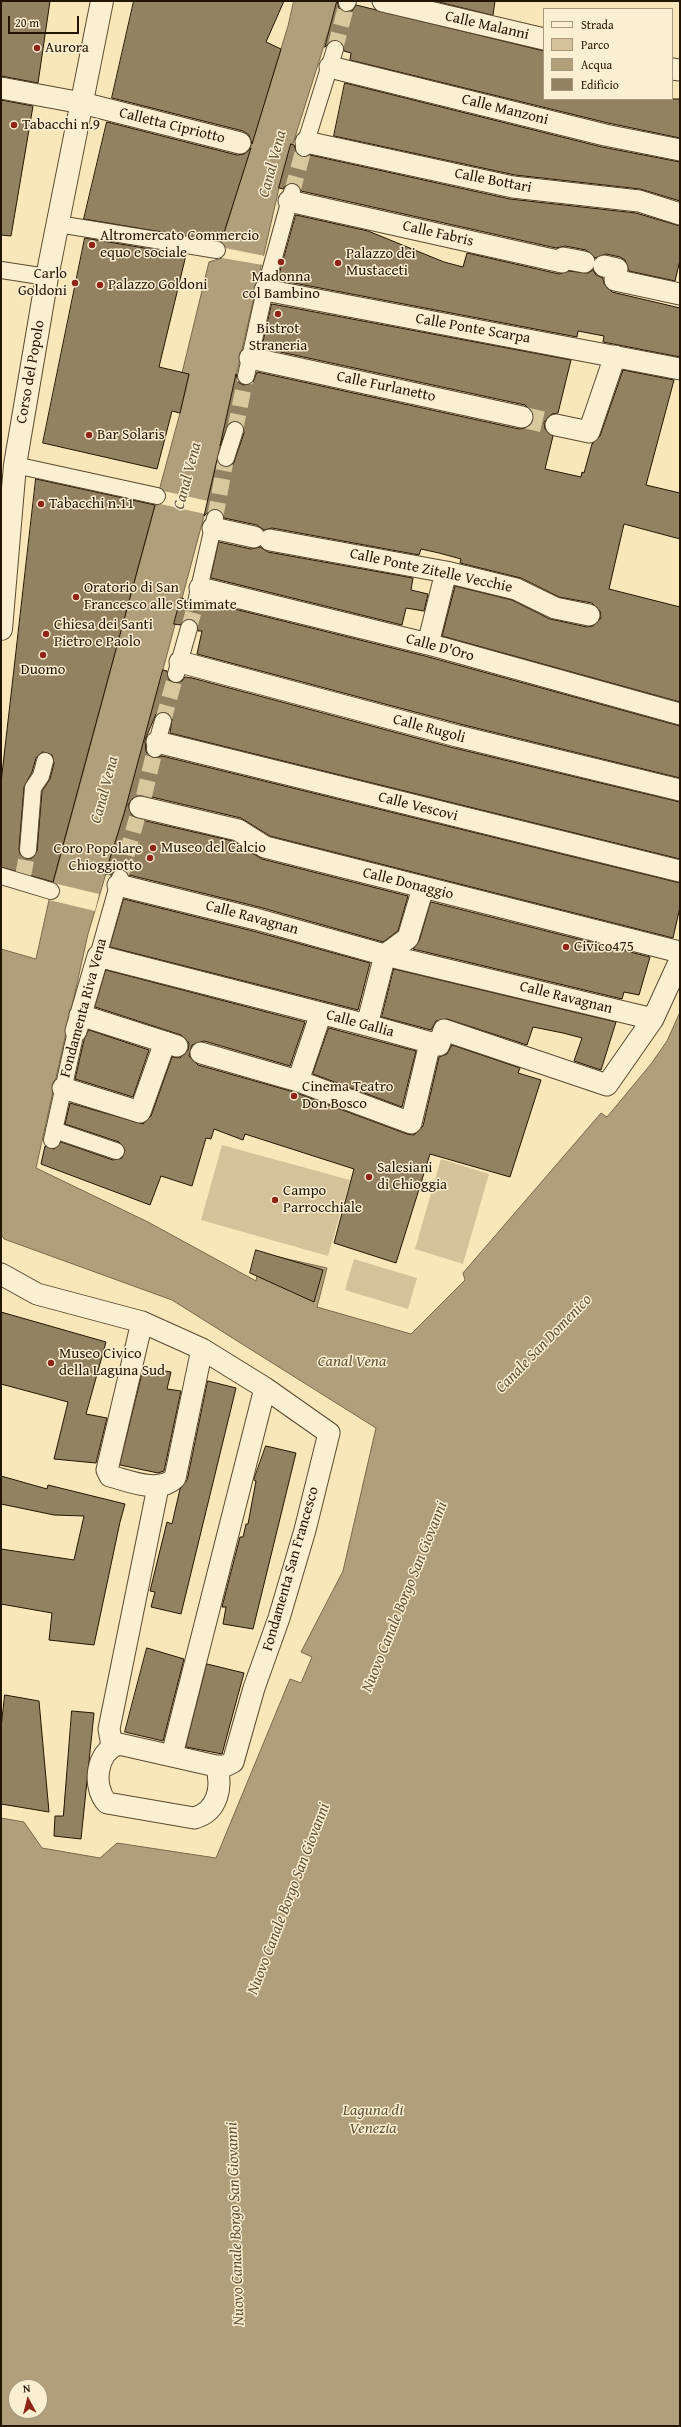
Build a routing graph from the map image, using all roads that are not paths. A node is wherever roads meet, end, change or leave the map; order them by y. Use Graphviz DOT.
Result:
graph roads {
  1 [pos="102,1"];
  2 [pos="383,1"];
  3 [pos="543,39"];
  4 [pos="333,58"];
  5 [pos="1,88"];
  6 [pos="82,103"];
  7 [pos="240,143"];
  8 [pos="305,145"];
  9 [pos="680,150"];
  10 [pos="291,196"];
  11 [pos="680,214"];
  12 [pos="58,224"];
  13 [pos="217,250"];
  14 [pos="584,262"];
  15 [pos="604,266"];
  16 [pos="1,270"];
  17 [pos="47,277"];
  18 [pos="265,290"];
  19 [pos="680,294"];
  20 [pos="615,356"];
  21 [pos="248,367"];
  22 [pos="680,368"];
  23 [pos="522,417"];
  24 [pos="556,425"];
  25 [pos="235,430"];
  26 [pos="226,458"];
  27 [pos="15,465"];
  28 [pos="157,496"];
  29 [pos="214,523"];
  30 [pos="4,538"];
  31 [pos="446,572"];
  32 [pos="198,595"];
  33 [pos="589,615"];
  34 [pos="2,618"];
  35 [pos="189,628"];
  36 [pos="428,644"];
  37 [pos="178,668"];
  38 [pos="680,714"];
  39 [pos="163,721"];
  40 [pos="156,746"];
  41 [pos="45,760"];
  42 [pos="680,790"];
  43 [pos="140,807"];
  44 [pos="28,850"];
  45 [pos="680,871"];
  46 [pos="1,876"];
  47 [pos="119,881"];
  48 [pos="423,888"];
  49 [pos="51,891"];
  50 [pos="680,952"];
  51 [pos="385,955"];
  52 [pos="98,956"];
  53 [pos="680,960"];
  54 [pos="321,1013"];
  55 [pos="653,1020"];
  56 [pos="78,1023"];
  57 [pos="367,1025"];
  58 [pos="430,1043"];
  59 [pos="201,1054"];
  60 [pos="298,1080"];
  61 [pos="63,1088"];
  62 [pos="116,1150"];
  63 [pos="1,1274"];
  64 [pos="142,1322"];
  65 [pos="202,1349"];
  66 [pos="265,1388"];
  67 [pos="158,1487"];
  68 [pos="112,1746"];
  69 [pos="172,1755"];
  70 [pos="216,1766"];
  1 -- 6 [label="street, Corso del Popolo"];
  2 -- 3 [label="street, Calle Malanni"];
  4 -- 8 [label="street"];
  4 -- 9 [label="street, Calle Manzoni"];
  5 -- 6 [label="street, Calletta Cipriotto"];
  6 -- 7 [label="street, Calletta Cipriotto"];
  6 -- 12 [label="street, Corso del Popolo"];
  8 -- 11 [label="street, Calle Bottari"];
  10 -- 14 [label="street, Calle Fabris"];
  10 -- 18 [label="street"];
  12 -- 13 [label="street"];
  12 -- 17 [label="street, Corso del Popolo"];
  15 -- 19 [label="street"];
  16 -- 17 [label="street"];
  17 -- 27 [label="street, Corso del Popolo"];
  18 -- 20 [label="street, Calle Ponte Scarpa"];
  18 -- 21 [label="street"];
  20 -- 22 [label="street, Calle Ponte Scarpa"];
  20 -- 24 [label="street"];
  21 -- 23 [label="street, Calle Furlanetto"];
  25 -- 26 [label="street"];
  27 -- 28 [label="street"];
  27 -- 30 [label="street, Corso del Popolo"];
  29 -- 31 [label="street, Calle Ponte Zitelle Vecchie"];
  29 -- 32 [label="street"];
  30 -- 34 [label="street, Corso del Popolo"];
  31 -- 33 [label="street, Calle Ponte Zitelle Vecchie"];
  31 -- 36 [label="street"];
  32 -- 36 [label="street, Calle D'Oro"];
  35 -- 37 [label="street"];
  36 -- 38 [label="street, Calle D'Oro"];
  37 -- 42 [label="street, Calle Rugoli"];
  39 -- 40 [label="street"];
  40 -- 45 [label="street, Calle Vescovi"];
  41 -- 44 [label="street"];
  43 -- 48 [label="street, Calle Donaggio"];
  46 -- 49 [label="street"];
  47 -- 51 [label="street, Calle Ravagnan"];
  47 -- 52 [label="street, Fondamenta Riva Vena"];
  48 -- 50 [label="street, Calle Donaggio"];
  48 -- 51 [label="street"];
  51 -- 55 [label="street, Calle Ravagnan"];
  51 -- 57 [label="street"];
  52 -- 54 [label="street, Calle Gallia"];
  52 -- 56 [label="street, Fondamenta Riva Vena"];
  53 -- 55 [label="street"];
  54 -- 57 [label="street, Calle Gallia"];
  54 -- 60 [label="street"];
  55 -- 58 [label="street"];
  56 -- 61 [label="street, Fondamenta Riva Vena"];
  56 -- 61 [label="street"];
  57 -- 58 [label="street, Calle Gallia"];
  58 -- 60 [label="street"];
  59 -- 60 [label="street"];
  61 -- 62 [label="street, Fondamenta Riva Vena"];
  63 -- 64 [label="street, Fondamenta San Francesco"];
  64 -- 65 [label="street, Fondamenta San Francesco"];
  64 -- 67 [label="street"];
  65 -- 66 [label="street, Fondamenta San Francesco"];
  65 -- 67 [label="street"];
  66 -- 69 [label="street"];
  66 -- 70 [label="street, Fondamenta San Francesco"];
  67 -- 68 [label="street"];
  68 -- 69 [label="street"];
  68 -- 70 [label="street"];
  69 -- 70 [label="street"];
}
